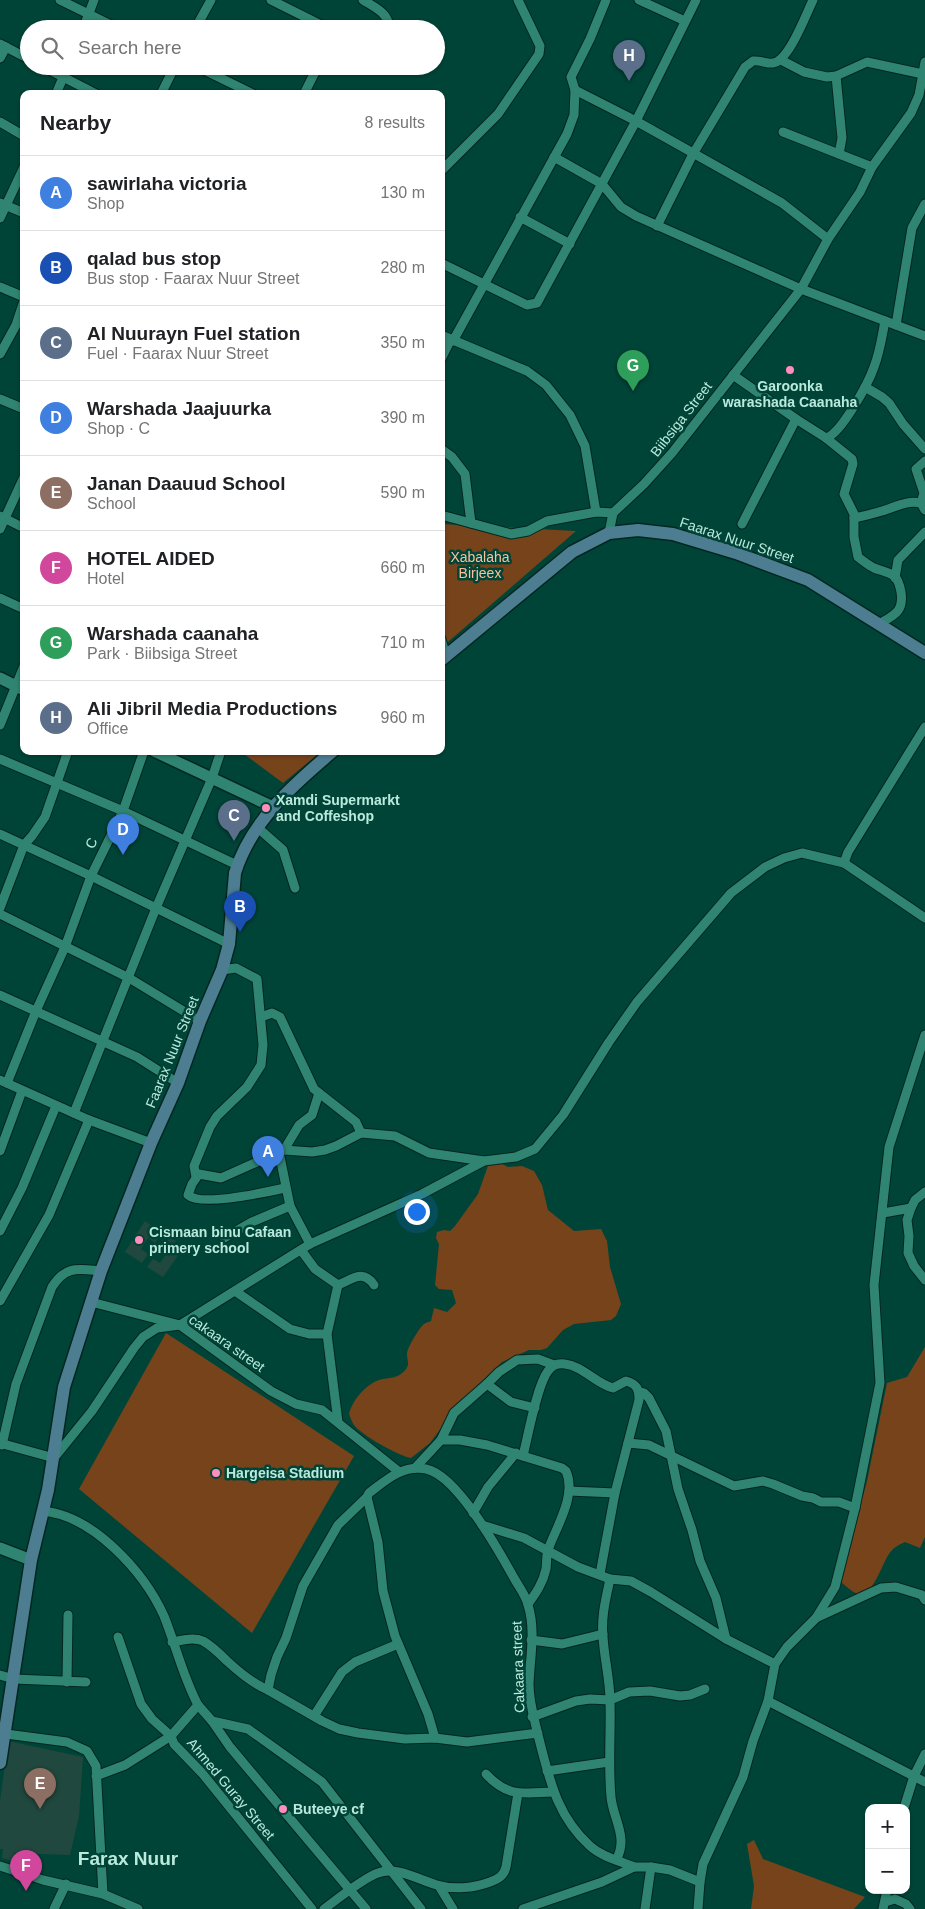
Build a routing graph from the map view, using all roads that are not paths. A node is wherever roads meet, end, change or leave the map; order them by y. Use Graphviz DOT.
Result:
graph roads {
  1 [pos="60,0"];
  2 [pos="94,0"];
  3 [pos="211,0"];
  4 [pos="363,0"];
  5 [pos="518,0"];
  6 [pos="606,0"];
  7 [pos="639,0"];
  8 [pos="696,0"];
  9 [pos="813,0"];
  10 [pos="274,1"];
  11 [pos="89,14"];
  12 [pos="87,20"];
  13 [pos="101,20"];
  14 [pos="200,20"];
  15 [pos="311,20"];
  16 [pos="388,20"];
  17 [pos="686,21"];
  18 [pos="3,45"];
  19 [pos="20,54"];
  20 [pos="0,58"];
  21 [pos="781,60"];
  22 [pos="925,62"];
  23 [pos="923,74"];
  24 [pos="58,75"];
  25 [pos="64,75"];
  26 [pos="170,75"];
  27 [pos="214,75"];
  28 [pos="314,75"];
  29 [pos="836,76"];
  30 [pos="63,78"];
  31 [pos="58,90"];
  32 [pos="88,90"];
  33 [pos="163,90"];
  34 [pos="244,90"];
  35 [pos="306,90"];
  36 [pos="574,90"];
  37 [pos="636,121"];
  38 [pos="0,122"];
  39 [pos="783,132"];
  40 [pos="20,134"];
  41 [pos="694,154"];
  42 [pos="839,154"];
  43 [pos="554,157"];
  44 [pos="445,167"];
  45 [pos="872,167"];
  46 [pos="20,174"];
  47 [pos="602,184"];
  48 [pos="3,204"];
  49 [pos="925,204"];
  50 [pos="20,211"];
  51 [pos="520,217"];
  52 [pos="0,218"];
  53 [pos="657,226"];
  54 [pos="828,239"];
  55 [pos="570,244"];
  56 [pos="445,265"];
  57 [pos="484,283"];
  58 [pos="0,287"];
  59 [pos="801,289"];
  60 [pos="20,297"];
  61 [pos="885,321"];
  62 [pos="896,325"];
  63 [pos="20,327"];
  64 [pos="925,336"];
  65 [pos="445,337"];
  66 [pos="452,340"];
  67 [pos="445,352"];
  68 [pos="0,354"];
  69 [pos="733,375"];
  70 [pos="864,387"];
  71 [pos="0,399"];
  72 [pos="20,407"];
  73 [pos="796,419"];
  74 [pos="826,438"];
  75 [pos="925,449"];
  76 [pos="445,452"];
  77 [pos="925,461"];
  78 [pos="20,484"];
  79 [pos="923,507"];
  80 [pos="596,512"];
  81 [pos="613,513"];
  82 [pos="445,516"];
  83 [pos="2,517"];
  84 [pos="854,518"];
  85 [pos="471,523"];
  86 [pos="742,524"];
  87 [pos="20,526"];
  88 [pos="0,529"];
  89 [pos="925,532"];
  90 [pos="609,533"];
  91 [pos="896,578"];
  92 [pos="0,598"];
  93 [pos="20,607"];
  94 [pos="879,624"];
  95 [pos="925,653"];
  96 [pos="445,657"];
  97 [pos="0,678"];
  98 [pos="20,688"];
  99 [pos="0,725"];
  100 [pos="925,727"];
  101 [pos="67,755"];
  102 [pos="143,755"];
  103 [pos="163,755"];
  104 [pos="221,755"];
  105 [pos="328,755"];
  106 [pos="0,759"];
  107 [pos="212,778"];
  108 [pos="57,782"];
  109 [pos="273,806"];
  110 [pos="123,811"];
  111 [pos="258,828"];
  112 [pos="0,834"];
  113 [pos="185,841"];
  114 [pos="24,845"];
  115 [pos="844,863"];
  116 [pos="237,865"];
  117 [pos="91,876"];
  118 [pos="295,888"];
  119 [pos="0,908"];
  120 [pos="156,908"];
  121 [pos="0,914"];
  122 [pos="925,918"];
  123 [pos="229,944"];
  124 [pos="65,947"];
  125 [pos="222,970"];
  126 [pos="129,978"];
  127 [pos="0,995"];
  128 [pos="36,1011"];
  129 [pos="261,1017"];
  130 [pos="200,1021"];
  131 [pos="925,1035"];
  132 [pos="102,1042"];
  133 [pos="4,1082"];
  134 [pos="178,1083"];
  135 [pos="22,1091"];
  136 [pos="319,1093"];
  137 [pos="56,1106"];
  138 [pos="74,1113"];
  139 [pos="89,1120"];
  140 [pos="361,1132"];
  141 [pos="151,1143"];
  142 [pos="0,1151"];
  143 [pos="281,1151"];
  144 [pos="484,1161"];
  145 [pos="196,1177"];
  146 [pos="285,1188"];
  147 [pos="925,1192"];
  148 [pos="290,1206"];
  149 [pos="911,1208"];
  150 [pos="883,1212"];
  151 [pos="0,1231"];
  152 [pos="224,1238"];
  153 [pos="310,1244"];
  154 [pos="301,1250"];
  155 [pos="101,1271"];
  156 [pos="925,1280"];
  157 [pos="338,1285"];
  158 [pos="374,1285"];
  159 [pos="235,1291"];
  160 [pos="0,1301"];
  161 [pos="92,1302"];
  162 [pos="180,1325"];
  163 [pos="327,1334"];
  164 [pos="554,1365"];
  165 [pos="487,1384"];
  166 [pos="639,1392"];
  167 [pos="535,1408"];
  168 [pos="338,1422"];
  169 [pos="441,1440"];
  170 [pos="628,1443"];
  171 [pos="1,1444"];
  172 [pos="519,1454"];
  173 [pos="672,1456"];
  174 [pos="54,1458"];
  175 [pos="415,1468"];
  176 [pos="398,1472"];
  177 [pos="569,1491"];
  178 [pos="615,1493"];
  179 [pos="367,1497"];
  180 [pos="855,1508"];
  181 [pos="42,1511"];
  182 [pos="473,1513"];
  183 [pos="482,1525"];
  184 [pos="0,1548"];
  185 [pos="548,1551"];
  186 [pos="31,1560"];
  187 [pos="600,1574"];
  188 [pos="610,1579"];
  189 [pos="925,1600"];
  190 [pos="528,1604"];
  191 [pos="68,1615"];
  192 [pos="816,1618"];
  193 [pos="602,1634"];
  194 [pos="118,1637"];
  195 [pos="726,1639"];
  196 [pos="532,1640"];
  197 [pos="172,1642"];
  198 [pos="398,1644"];
  199 [pos="775,1664"];
  200 [pos="0,1675"];
  201 [pos="14,1680"];
  202 [pos="67,1682"];
  203 [pos="86,1682"];
  204 [pos="705,1689"];
  205 [pos="268,1690"];
  206 [pos="610,1700"];
  207 [pos="768,1701"];
  208 [pos="198,1705"];
  209 [pos="314,1716"];
  210 [pos="532,1717"];
  211 [pos="212,1720"];
  212 [pos="538,1733"];
  213 [pos="6,1734"];
  214 [pos="171,1736"];
  215 [pos="435,1738"];
  216 [pos="925,1754"];
  217 [pos="609,1762"];
  218 [pos="0,1763"];
  219 [pos="547,1771"];
  220 [pos="486,1774"];
  221 [pos="96,1776"];
  222 [pos="914,1776"];
  223 [pos="925,1782"];
  224 [pos="552,1792"];
  225 [pos="518,1793"];
  226 [pos="905,1804"];
  227 [pos="616,1860"];
  228 [pos="0,1866"];
  229 [pos="634,1867"];
  230 [pos="651,1867"];
  231 [pos="391,1870"];
  232 [pos="700,1882"];
  233 [pos="66,1884"];
  234 [pos="438,1886"];
  235 [pos="350,1890"];
  236 [pos="103,1894"];
  237 [pos="884,1906"];
  238 [pos="54,1909"];
  239 [pos="136,1909"];
  240 [pos="312,1909"];
  241 [pos="324,1909"];
  242 [pos="366,1909"];
  243 [pos="421,1909"];
  244 [pos="453,1909"];
  245 [pos="523,1909"];
  246 [pos="645,1909"];
  247 [pos="698,1909"];
  248 [pos="910,1909"];
  1 -- 11 [label="street"];
  2 -- 11 [label="street"];
  3 -- 14 [label="street"];
  4 -- 16 [label="street"];
  5 -- 44 [label="street"];
  6 -- 36 [label="street"];
  7 -- 17 [label="street"];
  8 -- 17 [label="street"];
  9 -- 21 [label="street"];
  10 -- 15 [label="street"];
  11 -- 12 [label="street"];
  11 -- 13 [label="street"];
  17 -- 37 [label="street"];
  18 -- 19 [label="street"];
  18 -- 20 [label="street"];
  21 -- 29 [label="street"];
  21 -- 41 [label="street"];
  22 -- 23 [label="street, Biibsiga Street"];
  23 -- 29 [label="street"];
  23 -- 45 [label="street, Biibsiga Street"];
  24 -- 30 [label="street"];
  25 -- 30 [label="street"];
  26 -- 33 [label="street"];
  27 -- 34 [label="street"];
  28 -- 35 [label="street"];
  29 -- 42 [label="street"];
  30 -- 31 [label="street"];
  30 -- 32 [label="street"];
  36 -- 37 [label="street"];
  36 -- 43 [label="street"];
  37 -- 41 [label="street"];
  37 -- 47 [label="street"];
  38 -- 40 [label="street"];
  39 -- 42 [label="street"];
  41 -- 53 [label="street"];
  41 -- 54 [label="street"];
  42 -- 45 [label="street"];
  43 -- 47 [label="street"];
  43 -- 51 [label="street"];
  45 -- 54 [label="street, Biibsiga Street"];
  46 -- 48 [label="street"];
  47 -- 53 [label="street"];
  47 -- 55 [label="street"];
  48 -- 50 [label="street"];
  48 -- 52 [label="street"];
  49 -- 62 [label="street"];
  51 -- 55 [label="street"];
  51 -- 57 [label="street"];
  53 -- 59 [label="street"];
  54 -- 59 [label="street, Biibsiga Street"];
  55 -- 57 [label="street"];
  56 -- 57 [label="street"];
  57 -- 66 [label="street"];
  58 -- 60 [label="street"];
  59 -- 61 [label="street"];
  59 -- 69 [label="street, Biibsiga Street"];
  61 -- 62 [label="street"];
  61 -- 70 [label="street"];
  62 -- 64 [label="street"];
  63 -- 68 [label="street"];
  65 -- 66 [label="street"];
  66 -- 67 [label="street"];
  66 -- 80 [label="street"];
  69 -- 73 [label="street"];
  69 -- 81 [label="street, Biibsiga Street"];
  70 -- 74 [label="street"];
  70 -- 75 [label="street"];
  71 -- 72 [label="street"];
  73 -- 74 [label="street"];
  73 -- 86 [label="street"];
  74 -- 84 [label="street"];
  76 -- 85 [label="street"];
  77 -- 79 [label="street"];
  78 -- 83 [label="street"];
  79 -- 84 [label="street"];
  80 -- 81 [label="street"];
  80 -- 85 [label="street"];
  81 -- 90 [label="street"];
  82 -- 85 [label="street"];
  83 -- 87 [label="street"];
  83 -- 88 [label="street"];
  84 -- 91 [label="street"];
  89 -- 91 [label="street"];
  90 -- 94 [label="main road, Faarax Nuur Street"];
  90 -- 96 [label="main road, Faarax Nuur Street"];
  91 -- 94 [label="street"];
  92 -- 93 [label="street"];
  94 -- 95 [label="main road, Faarax Nuur Street"];
  97 -- 98 [label="street"];
  98 -- 99 [label="street"];
  100 -- 115 [label="street"];
  101 -- 108 [label="street"];
  102 -- 110 [label="street, C"];
  103 -- 107 [label="street"];
  104 -- 107 [label="street"];
  105 -- 109 [label="main road, Faarax Nuur Street"];
  106 -- 108 [label="street"];
  107 -- 109 [label="street"];
  107 -- 113 [label="street"];
  108 -- 110 [label="street"];
  108 -- 114 [label="street"];
  109 -- 111 [label="main road, Faarax Nuur Street"];
  110 -- 113 [label="street"];
  110 -- 117 [label="street, C"];
  111 -- 116 [label="main road, Faarax Nuur Street"];
  111 -- 118 [label="street"];
  112 -- 114 [label="street"];
  113 -- 116 [label="street"];
  113 -- 120 [label="street"];
  114 -- 117 [label="street"];
  114 -- 119 [label="street"];
  115 -- 122 [label="street"];
  115 -- 144 [label="street"];
  116 -- 123 [label="main road, Faarax Nuur Street"];
  117 -- 120 [label="street"];
  117 -- 124 [label="street, C"];
  120 -- 123 [label="street"];
  120 -- 126 [label="street"];
  121 -- 124 [label="street"];
  123 -- 125 [label="main road, Faarax Nuur Street"];
  124 -- 126 [label="street"];
  124 -- 128 [label="street, C"];
  125 -- 129 [label="street"];
  125 -- 130 [label="main road, Faarax Nuur Street"];
  126 -- 130 [label="street"];
  126 -- 132 [label="street"];
  127 -- 128 [label="street"];
  128 -- 132 [label="street"];
  128 -- 133 [label="street, C"];
  129 -- 136 [label="street"];
  129 -- 145 [label="street"];
  130 -- 134 [label="main road, Faarax Nuur Street"];
  131 -- 150 [label="street"];
  132 -- 134 [label="street"];
  132 -- 138 [label="street"];
  133 -- 135 [label="street"];
  134 -- 141 [label="main road, Faarax Nuur Street"];
  135 -- 137 [label="street"];
  135 -- 142 [label="street"];
  136 -- 140 [label="street"];
  136 -- 143 [label="street"];
  137 -- 138 [label="street"];
  137 -- 151 [label="street"];
  138 -- 139 [label="street"];
  139 -- 141 [label="street"];
  139 -- 160 [label="street"];
  140 -- 143 [label="street"];
  140 -- 144 [label="street"];
  141 -- 155 [label="main road, Faarax Nuur Street"];
  143 -- 145 [label="street"];
  143 -- 146 [label="street"];
  144 -- 153 [label="street"];
  145 -- 146 [label="street"];
  146 -- 148 [label="street"];
  147 -- 149 [label="street"];
  148 -- 152 [label="street"];
  148 -- 153 [label="street"];
  149 -- 150 [label="street"];
  149 -- 156 [label="street"];
  150 -- 180 [label="street"];
  153 -- 154 [label="street"];
  154 -- 157 [label="street"];
  154 -- 159 [label="street"];
  155 -- 161 [label="main road, Faarax Nuur Street"];
  155 -- 171 [label="street"];
  157 -- 158 [label="street"];
  157 -- 163 [label="street"];
  159 -- 162 [label="street"];
  159 -- 163 [label="street"];
  161 -- 162 [label="street"];
  161 -- 174 [label="main road, Faarax Nuur Street"];
  162 -- 168 [label="street, cakaara street"];
  162 -- 174 [label="street, cakaara street"];
  163 -- 168 [label="street"];
  164 -- 165 [label="street"];
  164 -- 166 [label="street"];
  164 -- 167 [label="street"];
  165 -- 167 [label="street"];
  165 -- 169 [label="street"];
  166 -- 170 [label="street"];
  166 -- 173 [label="street"];
  167 -- 172 [label="street"];
  168 -- 176 [label="street"];
  169 -- 172 [label="street"];
  169 -- 175 [label="street"];
  170 -- 173 [label="street"];
  170 -- 178 [label="street"];
  171 -- 174 [label="street"];
  172 -- 177 [label="street"];
  172 -- 182 [label="street"];
  173 -- 180 [label="street"];
  173 -- 195 [label="street"];
  174 -- 181 [label="main road, Faarax Nuur Street"];
  175 -- 176 [label="street"];
  175 -- 182 [label="street, Cakaara street"];
  176 -- 179 [label="street"];
  177 -- 178 [label="street"];
  177 -- 185 [label="street"];
  178 -- 187 [label="street"];
  179 -- 198 [label="street"];
  179 -- 205 [label="street"];
  180 -- 192 [label="street"];
  181 -- 186 [label="main road, Faarax Nuur Street"];
  181 -- 197 [label="street"];
  182 -- 183 [label="street, Cakaara street"];
  183 -- 185 [label="street"];
  183 -- 190 [label="street, Cakaara street"];
  184 -- 186 [label="street"];
  185 -- 187 [label="street"];
  185 -- 190 [label="street"];
  186 -- 201 [label="main road, Faarax Nuur Street"];
  187 -- 188 [label="street"];
  188 -- 193 [label="street"];
  188 -- 195 [label="street"];
  189 -- 192 [label="street"];
  190 -- 196 [label="street, Cakaara street"];
  191 -- 202 [label="street"];
  192 -- 199 [label="street"];
  193 -- 196 [label="street"];
  193 -- 206 [label="street"];
  194 -- 214 [label="street"];
  195 -- 199 [label="street"];
  196 -- 210 [label="street, Cakaara street"];
  197 -- 205 [label="street"];
  197 -- 208 [label="street"];
  198 -- 209 [label="street"];
  198 -- 215 [label="street"];
  199 -- 207 [label="street"];
  200 -- 201 [label="street"];
  201 -- 202 [label="street"];
  201 -- 213 [label="main road, Faarax Nuur Street"];
  202 -- 203 [label="street"];
  204 -- 206 [label="street"];
  205 -- 209 [label="street"];
  206 -- 210 [label="street"];
  206 -- 217 [label="street"];
  207 -- 222 [label="street"];
  207 -- 232 [label="street"];
  208 -- 211 [label="street"];
  208 -- 214 [label="street, Ahmed Guray Street"];
  209 -- 215 [label="street"];
  210 -- 212 [label="street, Cakaara street"];
  211 -- 231 [label="street"];
  211 -- 235 [label="street"];
  212 -- 215 [label="street"];
  212 -- 219 [label="street, Cakaara street"];
  213 -- 218 [label="main road, Faarax Nuur Street"];
  213 -- 221 [label="street"];
  214 -- 221 [label="street"];
  214 -- 240 [label="street, Ahmed Guray Street"];
  216 -- 222 [label="street"];
  217 -- 219 [label="street"];
  217 -- 227 [label="street"];
  219 -- 224 [label="street, Cakaara street"];
  220 -- 225 [label="street"];
  221 -- 236 [label="street"];
  222 -- 223 [label="street"];
  222 -- 226 [label="street"];
  224 -- 225 [label="street"];
  224 -- 227 [label="street, Cakaara street"];
  225 -- 234 [label="street"];
  227 -- 229 [label="street, Cakaara street"];
  228 -- 233 [label="street"];
  229 -- 230 [label="street"];
  229 -- 245 [label="street"];
  230 -- 232 [label="street"];
  230 -- 246 [label="street"];
  231 -- 234 [label="street"];
  231 -- 235 [label="street"];
  231 -- 243 [label="street"];
  232 -- 247 [label="street"];
  233 -- 236 [label="street"];
  233 -- 238 [label="street"];
  234 -- 244 [label="street"];
  235 -- 241 [label="street"];
  235 -- 242 [label="street"];
  236 -- 239 [label="street"];
  237 -- 248 [label="street"];
}
